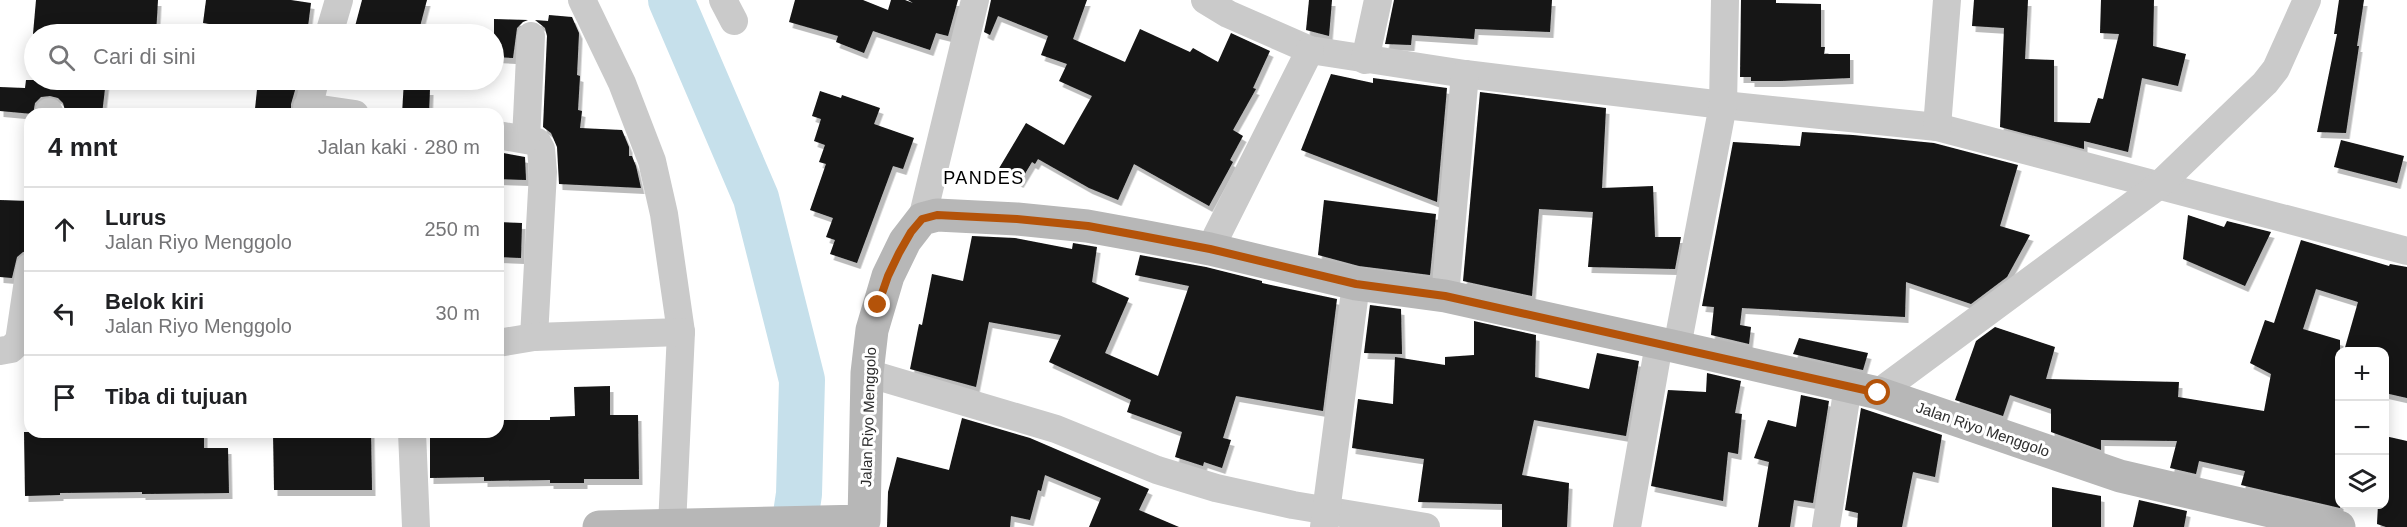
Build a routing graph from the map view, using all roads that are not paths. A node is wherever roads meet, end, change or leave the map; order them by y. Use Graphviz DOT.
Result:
graph roads {
  1 [pos="335,0"];
  2 [pos="582,0"];
  3 [pos="975,0"];
  4 [pos="1205,0"];
  5 [pos="1378,0"];
  6 [pos="1725,0"];
  7 [pos="1947,0"];
  8 [pos="2307,0"];
  9 [pos="331,24"];
  10 [pos="531,36"];
  11 [pos="1310,50"];
  12 [pos="1365,60"];
  13 [pos="1465,74"];
  14 [pos="312,90"];
  15 [pos="1723,105"];
  16 [pos="308,108"];
  17 [pos="1937,127"];
  18 [pos="504,136"];
  19 [pos="526,139"];
  20 [pos="2158,186"];
  21 [pos="922,219"];
  22 [pos="1210,249"];
  23 [pos="2407,251"];
  24 [pos="1356,284"];
  25 [pos="1445,296"];
  26 [pos="24,307"];
  27 [pos="681,332"];
  28 [pos="534,337"];
  29 [pos="504,342"];
  30 [pos="1668,346"];
  31 [pos="0,351"];
  32 [pos="867,373"];
  33 [pos="1863,390"];
  34 [pos="412,438"];
  35 [pos="1325,519"];
  36 [pos="2272,520"];
  37 [pos="860,523"];
  38 [pos="656,526"];
  39 [pos="416,527"];
  40 [pos="599,527"];
  41 [pos="1426,527"];
  42 [pos="1627,527"];
  43 [pos="1826,527"];
  44 [pos="2339,527"];
  1 -- 9 [label="street"];
  2 -- 27 [label="street"];
  3 -- 21 [label="street"];
  4 -- 11 [label="street"];
  5 -- 12 [label="street"];
  6 -- 15 [label="street"];
  7 -- 17 [label="street"];
  8 -- 20 [label="street"];
  10 -- 19 [label="street"];
  11 -- 12 [label="street"];
  11 -- 22 [label="street"];
  12 -- 13 [label="street"];
  13 -- 15 [label="street"];
  13 -- 25 [label="street"];
  14 -- 16 [label="street"];
  15 -- 17 [label="street"];
  15 -- 30 [label="street"];
  17 -- 20 [label="street"];
  18 -- 19 [label="street"];
  19 -- 28 [label="street"];
  20 -- 23 [label="street"];
  20 -- 33 [label="street"];
  21 -- 22 [label="street, Jalan Riyo Menggolo"];
  21 -- 32 [label="street, Jalan Riyo Menggolo"];
  22 -- 24 [label="street, Jalan Riyo Menggolo"];
  24 -- 25 [label="street, Jalan Riyo Menggolo"];
  24 -- 35 [label="street"];
  25 -- 30 [label="street, Jalan Riyo Menggolo"];
  26 -- 31 [label="street"];
  27 -- 28 [label="street"];
  27 -- 38 [label="street"];
  28 -- 29 [label="street"];
  30 -- 33 [label="street, Jalan Riyo Menggolo"];
  30 -- 42 [label="street"];
  32 -- 35 [label="street"];
  32 -- 37 [label="street, Jalan Riyo Menggolo"];
  33 -- 36 [label="street, Jalan Riyo Menggolo"];
  33 -- 43 [label="street"];
  34 -- 39 [label="street"];
  35 -- 41 [label="street"];
  36 -- 44 [label="street, Jalan Riyo Menggolo"];
  37 -- 38 [label="street, Jalan Riyo Menggolo"];
  38 -- 40 [label="street, Jalan Riyo Menggolo"];
}
